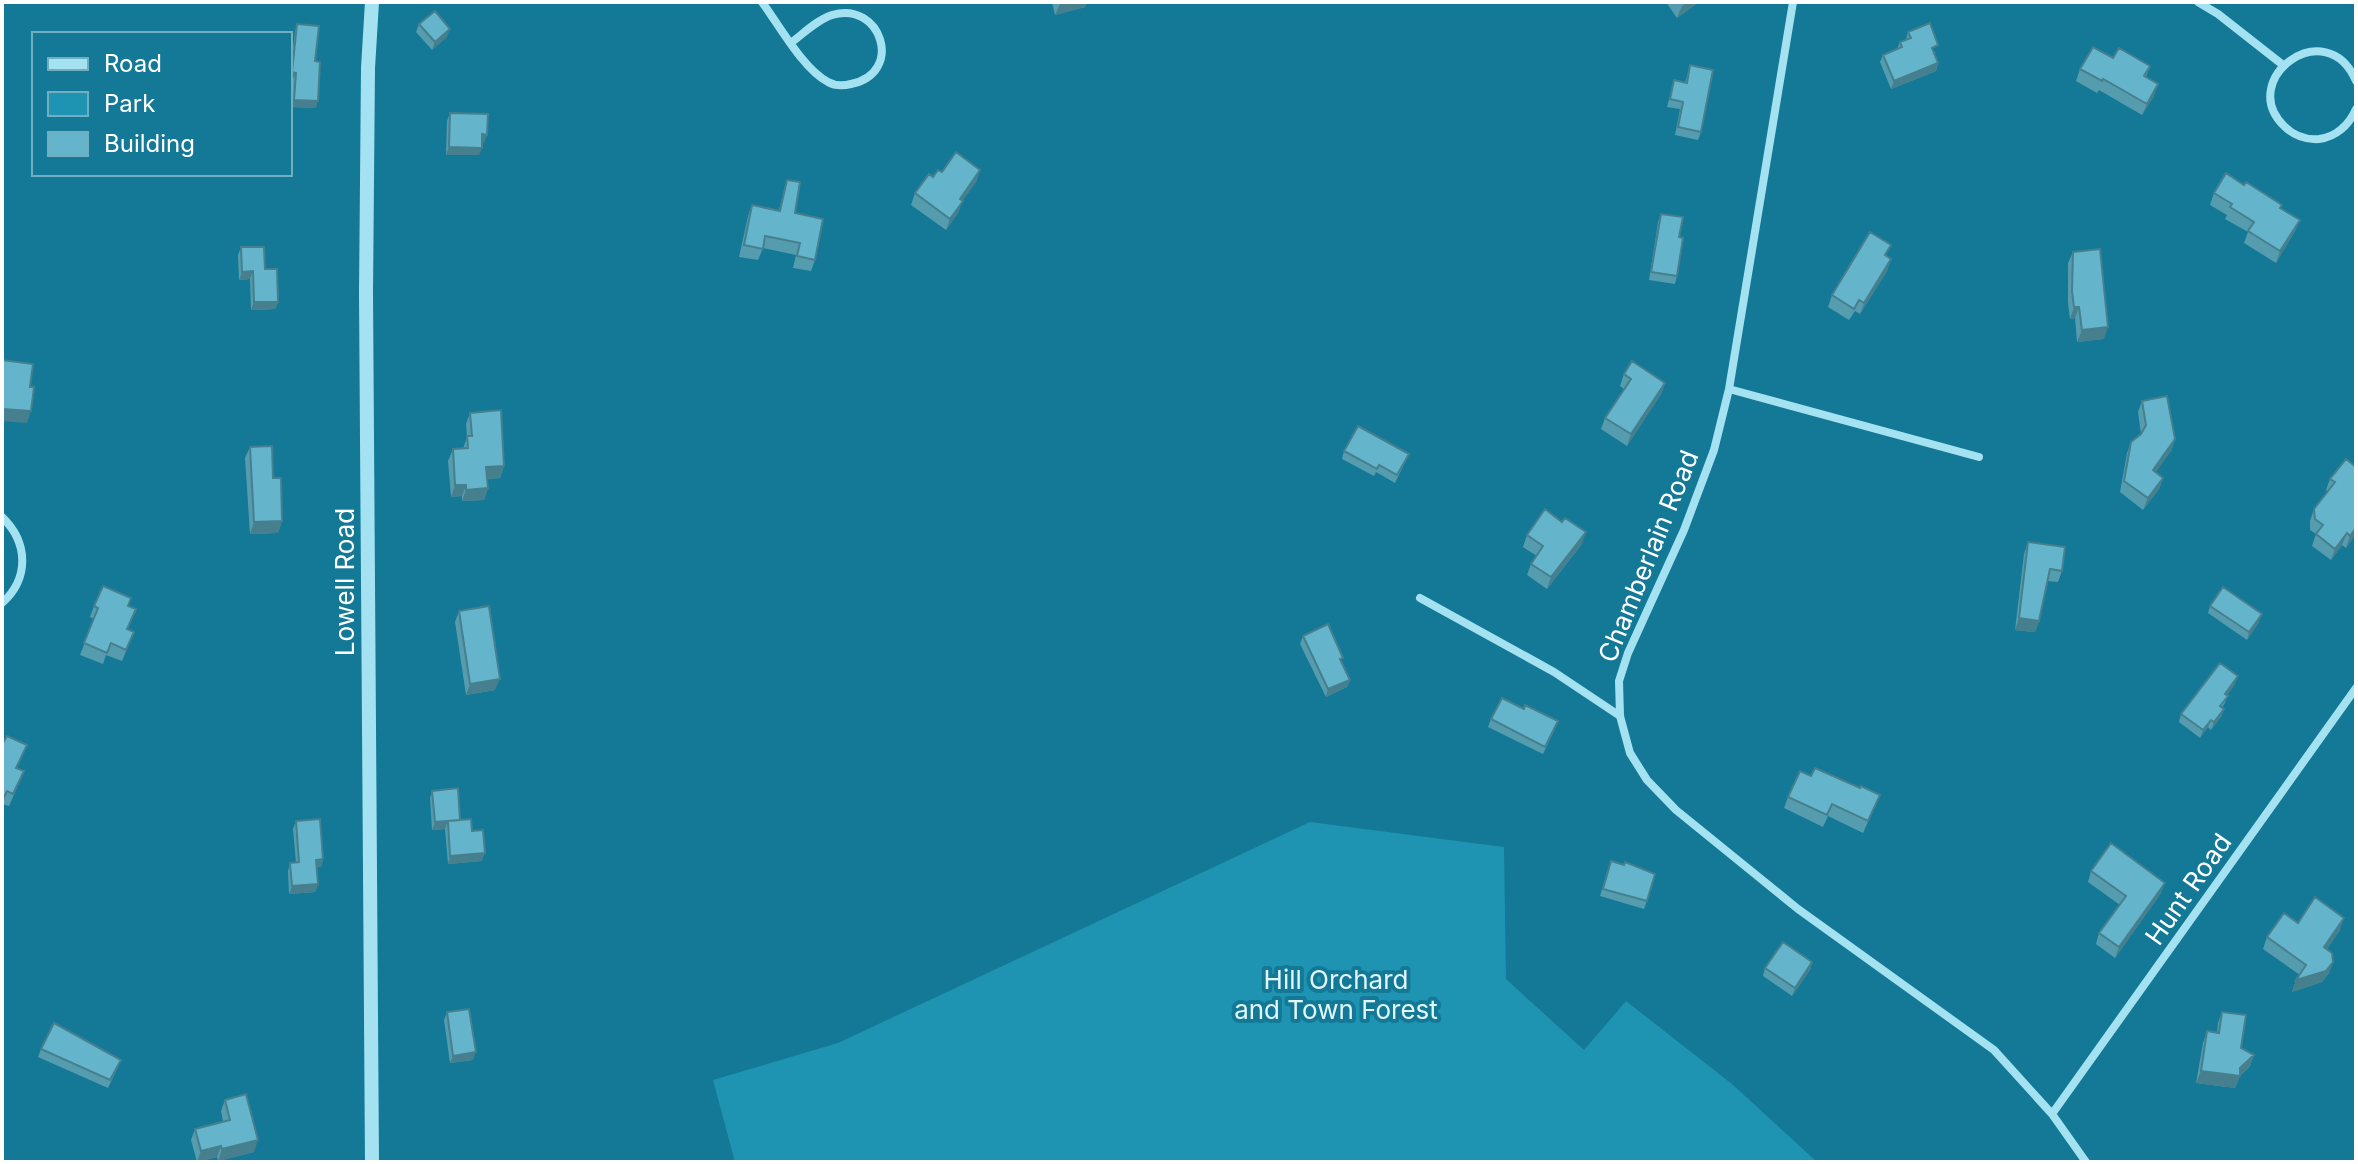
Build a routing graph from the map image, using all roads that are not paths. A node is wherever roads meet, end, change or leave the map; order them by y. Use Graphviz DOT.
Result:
graph roads {
  1 [pos="372,2"];
  2 [pos="762,2"];
  3 [pos="1793,2"];
  4 [pos="2198,2"];
  5 [pos="792,42"];
  6 [pos="2283,65"];
  7 [pos="2356,81"];
  8 [pos="2356,109"];
  9 [pos="1729,389"];
  10 [pos="1979,457"];
  11 [pos="2,517"];
  12 [pos="1420,598"];
  13 [pos="2,603"];
  14 [pos="2356,688"];
  15 [pos="1620,716"];
  16 [pos="2052,1114"];
  17 [pos="372,1162"];
  18 [pos="2086,1162"];
  1 -- 17 [label="street, Lowell Road"];
  2 -- 5 [label="street"];
  3 -- 9 [label="street, Chamberlain Road"];
  4 -- 6 [label="street"];
  5 -- 5 [label="street"];
  6 -- 7 [label="street"];
  6 -- 8 [label="street"];
  9 -- 10 [label="street"];
  9 -- 15 [label="street, Chamberlain Road"];
  11 -- 13 [label="street"];
  12 -- 15 [label="street"];
  14 -- 16 [label="street, Hunt Road"];
  15 -- 16 [label="street, Chamberlain Road"];
  16 -- 18 [label="street, Chamberlain Road"];
}
